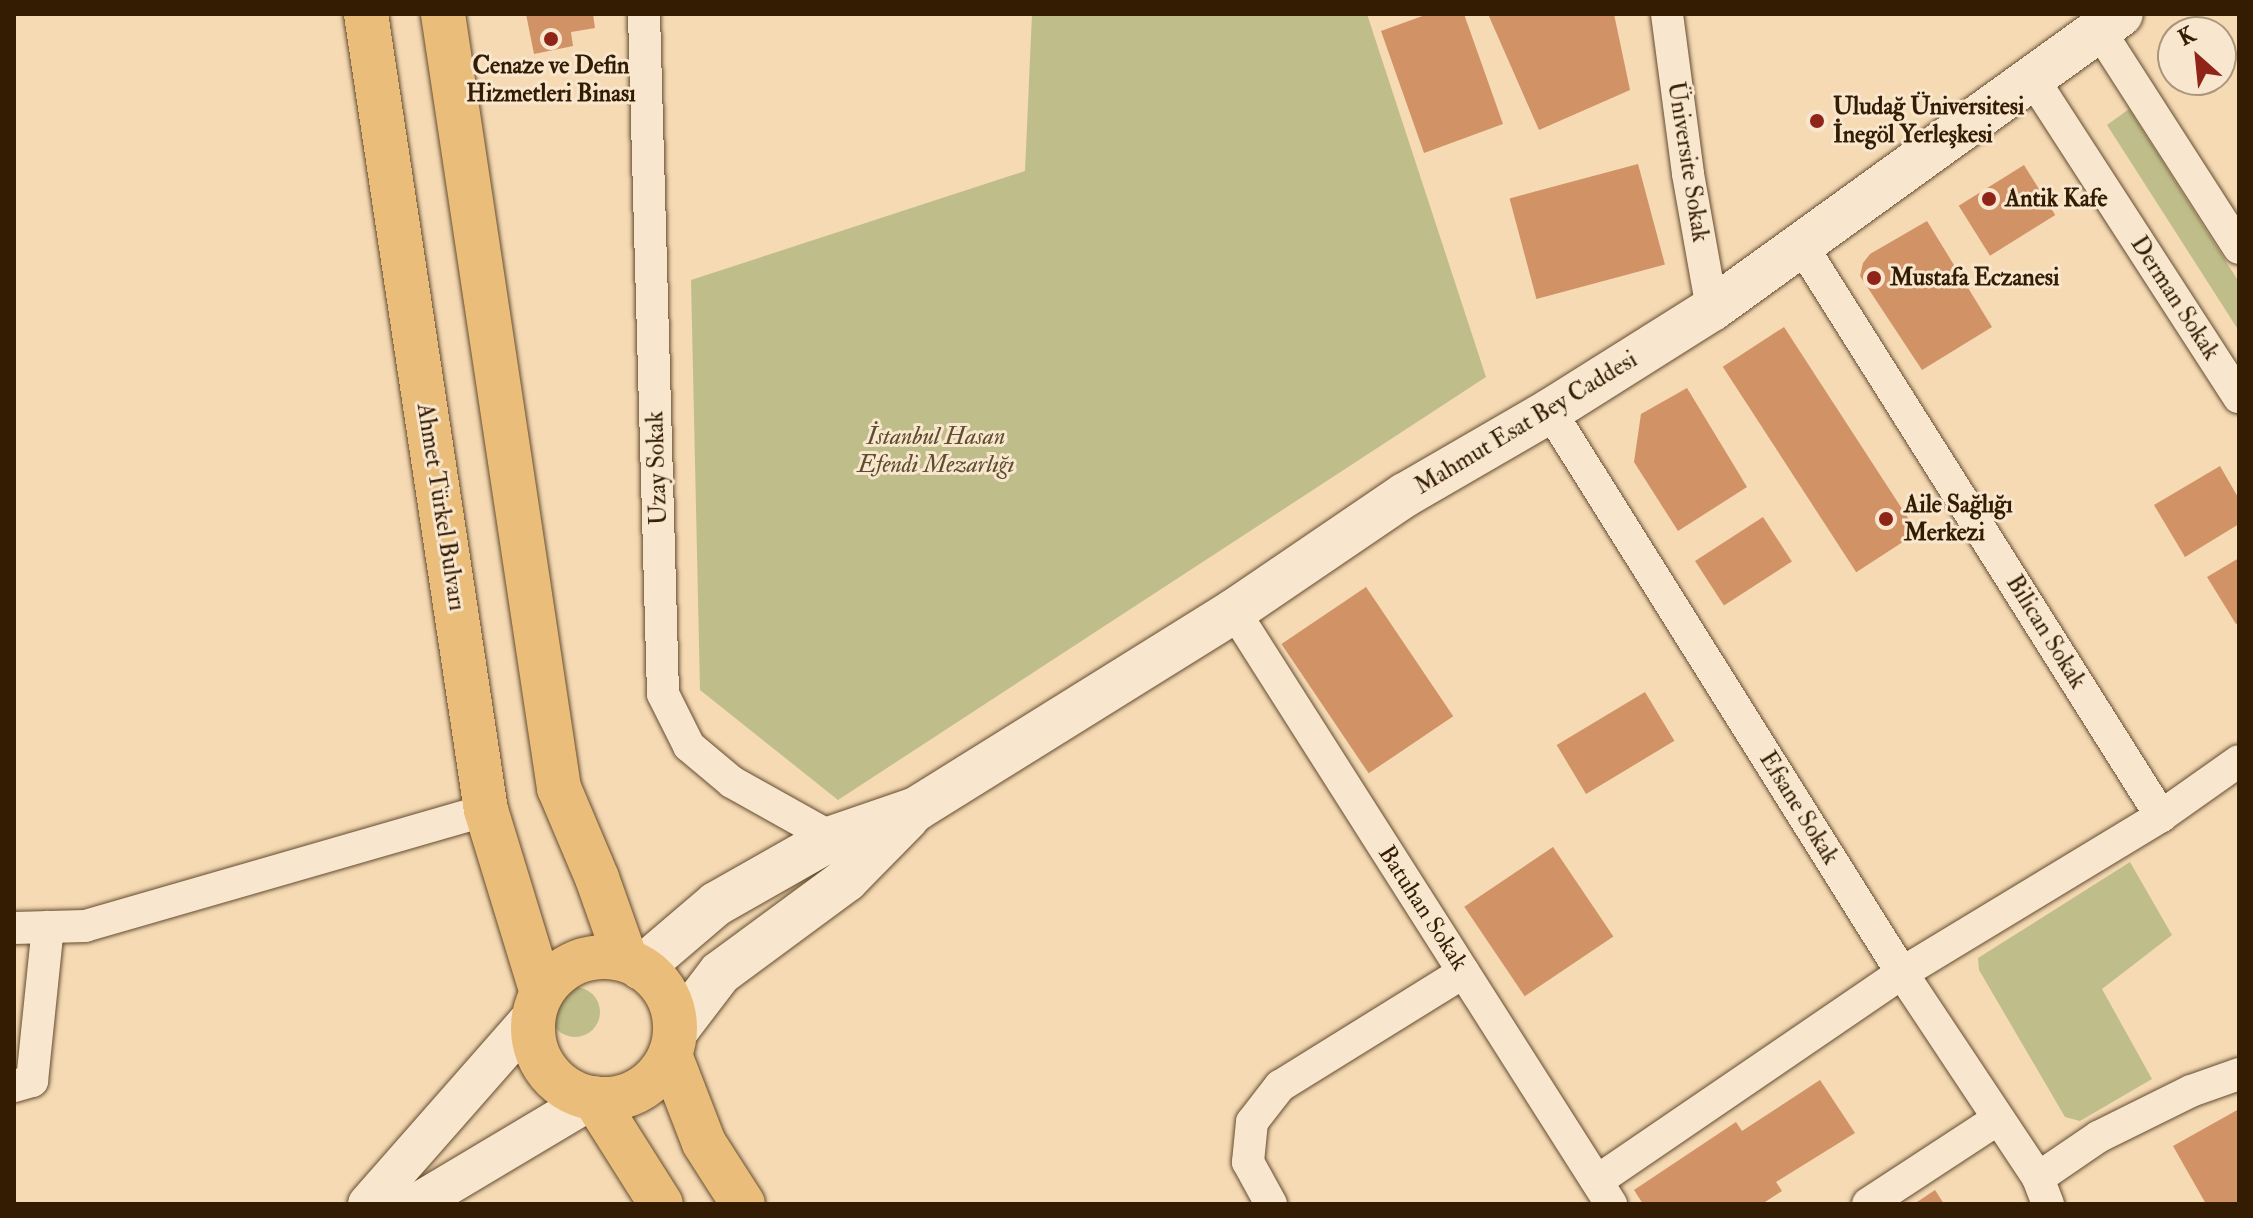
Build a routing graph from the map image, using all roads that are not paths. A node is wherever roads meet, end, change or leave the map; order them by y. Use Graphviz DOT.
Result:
graph roads {
  1 [pos="366,14"];
  2 [pos="443,14"];
  3 [pos="1667,14"];
  4 [pos="650,15"];
  5 [pos="2110,22"];
  6 [pos="2033,79"];
  7 [pos="1802,246"];
  8 [pos="2239,248"];
  9 [pos="1712,309"];
  10 [pos="2239,397"];
  11 [pos="1550,411"];
  12 [pos="1234,611"];
  13 [pos="2239,761"];
  14 [pos="916,809"];
  15 [pos="486,810"];
  16 [pos="2161,816"];
  17 [pos="832,838"];
  18 [pos="48,927"];
  19 [pos="14,928"];
  20 [pos="634,964"];
  21 [pos="1464,972"];
  22 [pos="1902,973"];
  23 [pos="538,1004"];
  24 [pos="673,1043"];
  25 [pos="2239,1074"];
  26 [pos="14,1086"];
  27 [pos="594,1098"];
  28 [pos="1998,1119"];
  29 [pos="2043,1191"];
  30 [pos="1604,1193"];
  31 [pos="368,1204"];
  32 [pos="416,1204"];
  33 [pos="661,1204"];
  34 [pos="743,1204"];
  35 [pos="1271,1204"];
  36 [pos="1868,1204"];
  1 -- 15 [label="main road, Ahmet Türkel Bulvarı"];
  2 -- 20 [label="main road"];
  3 -- 9 [label="street, Üniversite Sokak"];
  4 -- 17 [label="street, Uzay Sokak"];
  5 -- 6 [label="main road, Mahmut Esat Bey Caddesi"];
  5 -- 8 [label="street"];
  6 -- 7 [label="main road, Mahmut Esat Bey Caddesi"];
  6 -- 10 [label="street, Derman Sokak"];
  7 -- 9 [label="main road, Mahmut Esat Bey Caddesi"];
  7 -- 16 [label="street, Bilican Sokak"];
  9 -- 11 [label="main road, Mahmut Esat Bey Caddesi"];
  11 -- 12 [label="main road, Mahmut Esat Bey Caddesi"];
  11 -- 22 [label="street, Efsane Sokak"];
  12 -- 14 [label="main road, Mahmut Esat Bey Caddesi"];
  12 -- 21 [label="street, Batuhan Sokak"];
  13 -- 16 [label="street"];
  14 -- 17 [label="main road"];
  14 -- 24 [label="main road"];
  15 -- 18 [label="street"];
  15 -- 23 [label="main road, Ahmet Türkel Bulvarı"];
  16 -- 22 [label="street"];
  17 -- 20 [label="main road"];
  18 -- 19 [label="street"];
  18 -- 26 [label="street"];
  20 -- 23 [label="main road"];
  20 -- 24 [label="main road"];
  21 -- 30 [label="street, Batuhan Sokak"];
  21 -- 35 [label="street"];
  22 -- 28 [label="street, Efsane Sokak"];
  22 -- 30 [label="street"];
  23 -- 27 [label="main road"];
  23 -- 31 [label="street"];
  24 -- 27 [label="main road"];
  24 -- 34 [label="main road"];
  25 -- 29 [label="street"];
  27 -- 32 [label="street"];
  27 -- 33 [label="main road"];
  28 -- 29 [label="street, Efsane Sokak"];
  28 -- 36 [label="street"];
}
